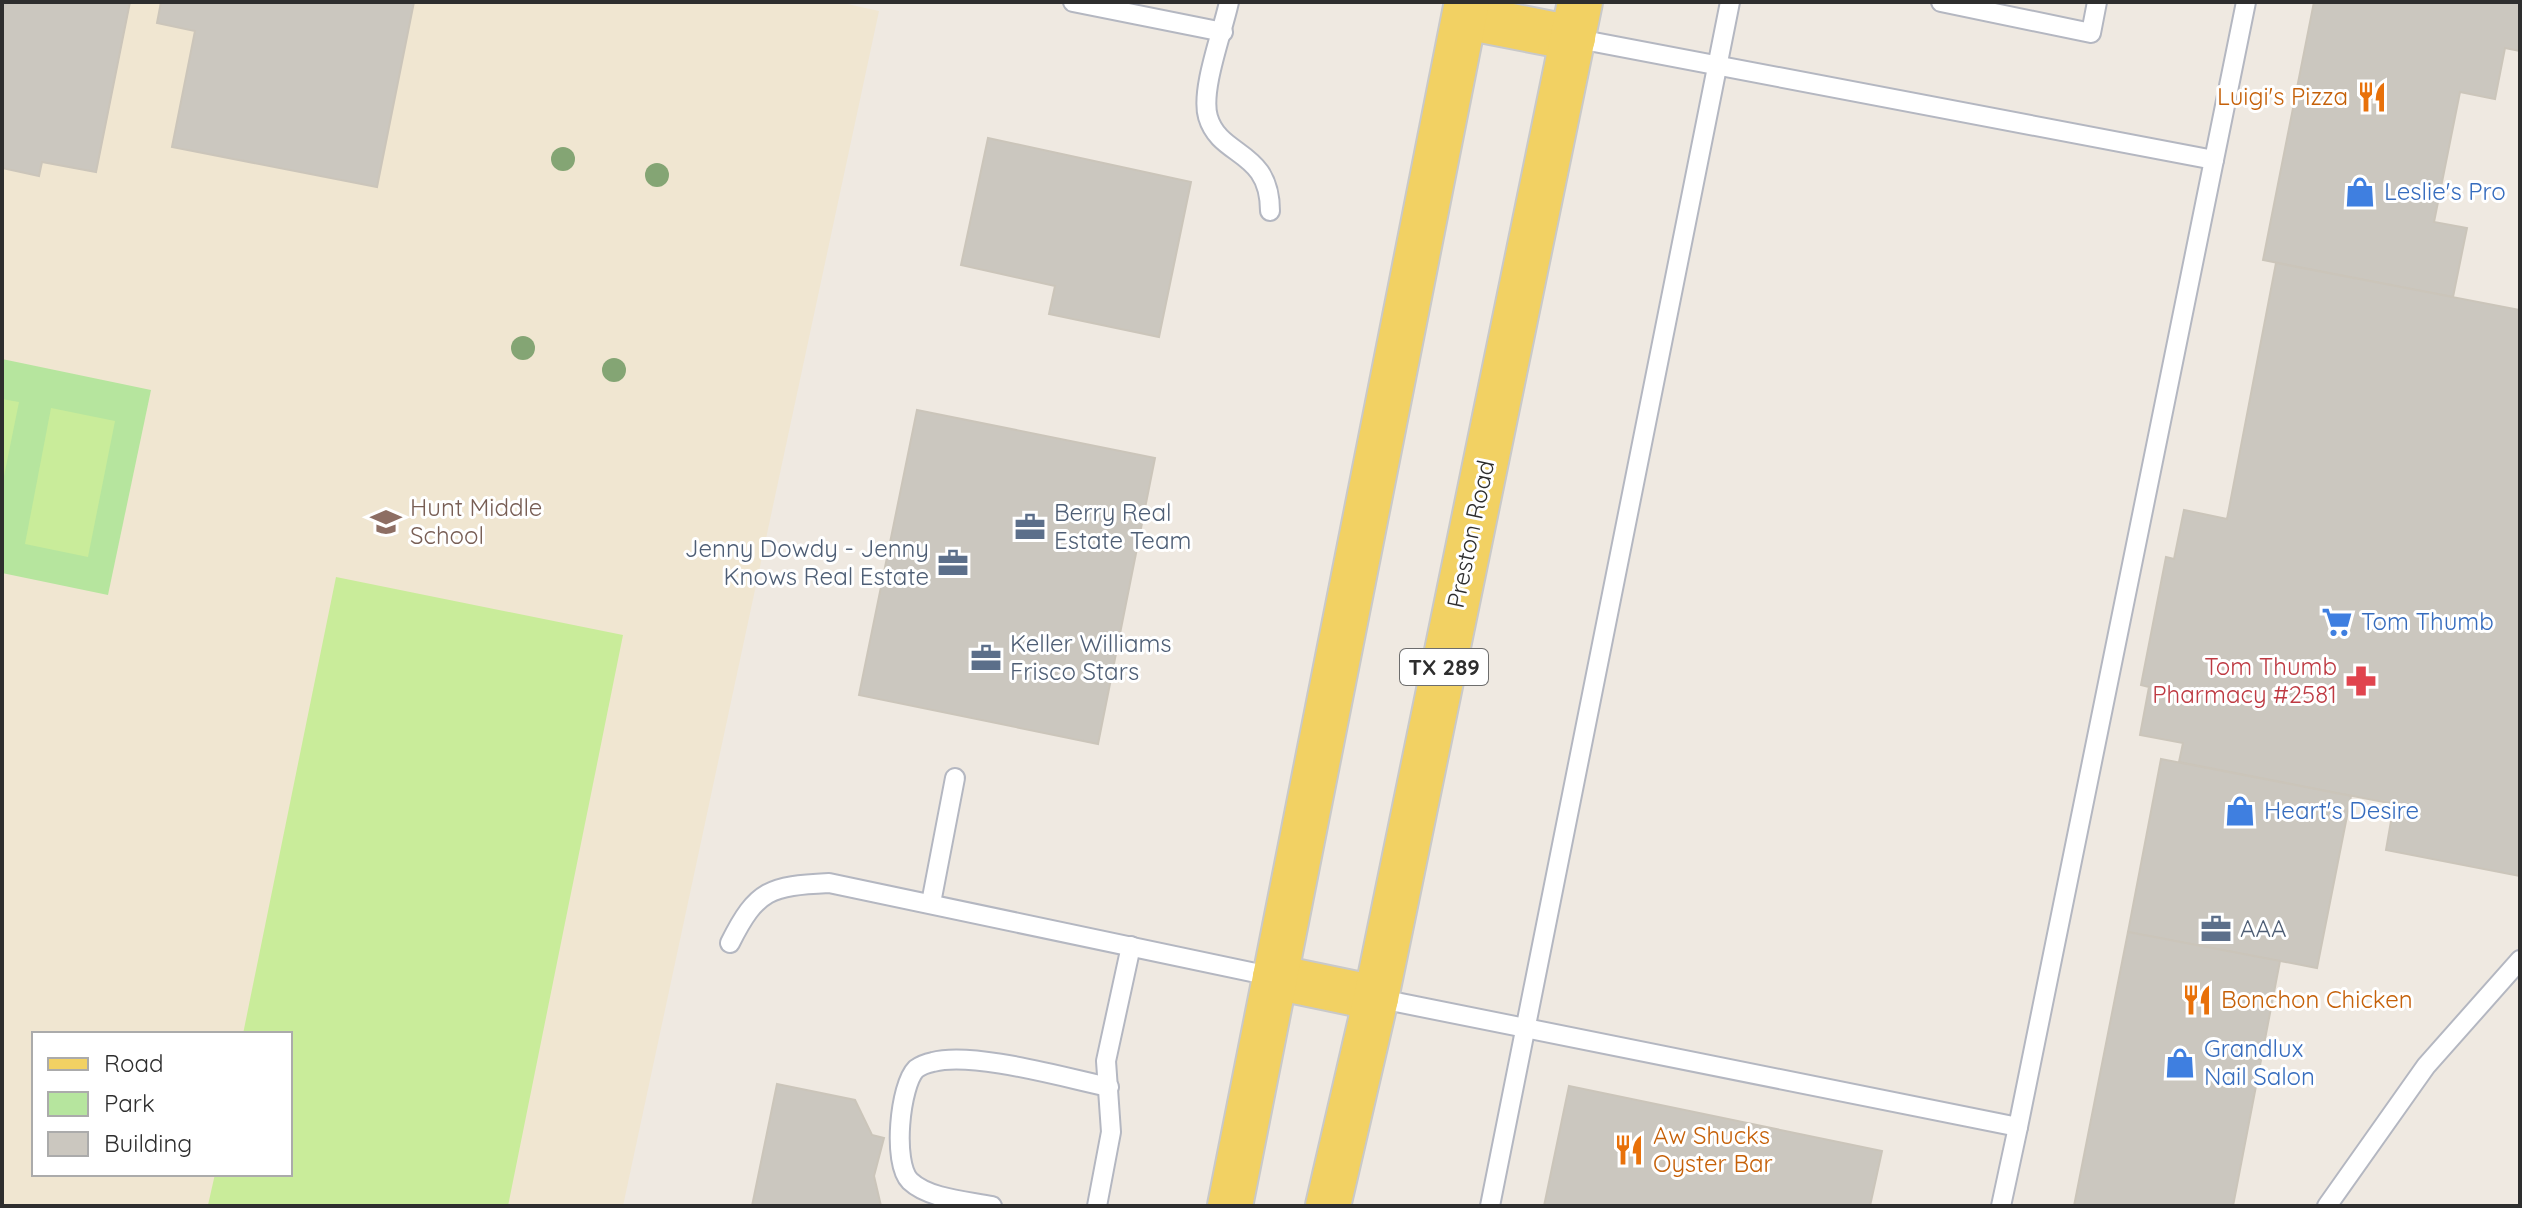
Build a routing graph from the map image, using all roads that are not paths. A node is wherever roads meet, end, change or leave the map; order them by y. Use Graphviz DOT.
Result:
graph roads {
  1 [pos="1073,2"];
  2 [pos="1229,2"];
  3 [pos="1730,2"];
  4 [pos="1941,2"];
  5 [pos="2097,2"];
  6 [pos="2246,2"];
  7 [pos="1466,9"];
  8 [pos="1576,20"];
  9 [pos="1223,32"];
  10 [pos="1717,65"];
  11 [pos="2214,160"];
  12 [pos="1270,211"];
  13 [pos="955,778"];
  14 [pos="931,903"];
  15 [pos="730,943"];
  16 [pos="1131,946"];
  17 [pos="2520,960"];
  18 [pos="1275,977"];
  19 [pos="1376,998"];
  20 [pos="1524,1029"];
  21 [pos="1109,1087"];
  22 [pos="2018,1127"];
  23 [pos="992,1206"];
  24 [pos="1097,1206"];
  25 [pos="1230,1206"];
  26 [pos="1328,1206"];
  27 [pos="1490,1206"];
  28 [pos="2001,1206"];
  29 [pos="2327,1206"];
  1 -- 9 [label="lane"];
  2 -- 9 [label="lane"];
  3 -- 10 [label="lane"];
  4 -- 5 [label="lane"];
  6 -- 11 [label="lane"];
  7 -- 8 [label="main road"];
  7 -- 18 [label="main road"];
  8 -- 10 [label="lane"];
  8 -- 19 [label="main road, Preston Road / TX 289"];
  9 -- 12 [label="lane"];
  10 -- 11 [label="lane"];
  10 -- 20 [label="lane"];
  11 -- 22 [label="lane"];
  13 -- 14 [label="lane"];
  14 -- 15 [label="lane"];
  14 -- 16 [label="lane"];
  16 -- 18 [label="lane"];
  16 -- 21 [label="lane"];
  17 -- 29 [label="lane"];
  18 -- 19 [label="main road"];
  18 -- 25 [label="main road"];
  19 -- 20 [label="lane"];
  19 -- 26 [label="main road, Preston Road / TX 289"];
  20 -- 22 [label="lane"];
  20 -- 27 [label="lane"];
  21 -- 23 [label="lane"];
  21 -- 24 [label="lane"];
  22 -- 28 [label="lane"];
}
